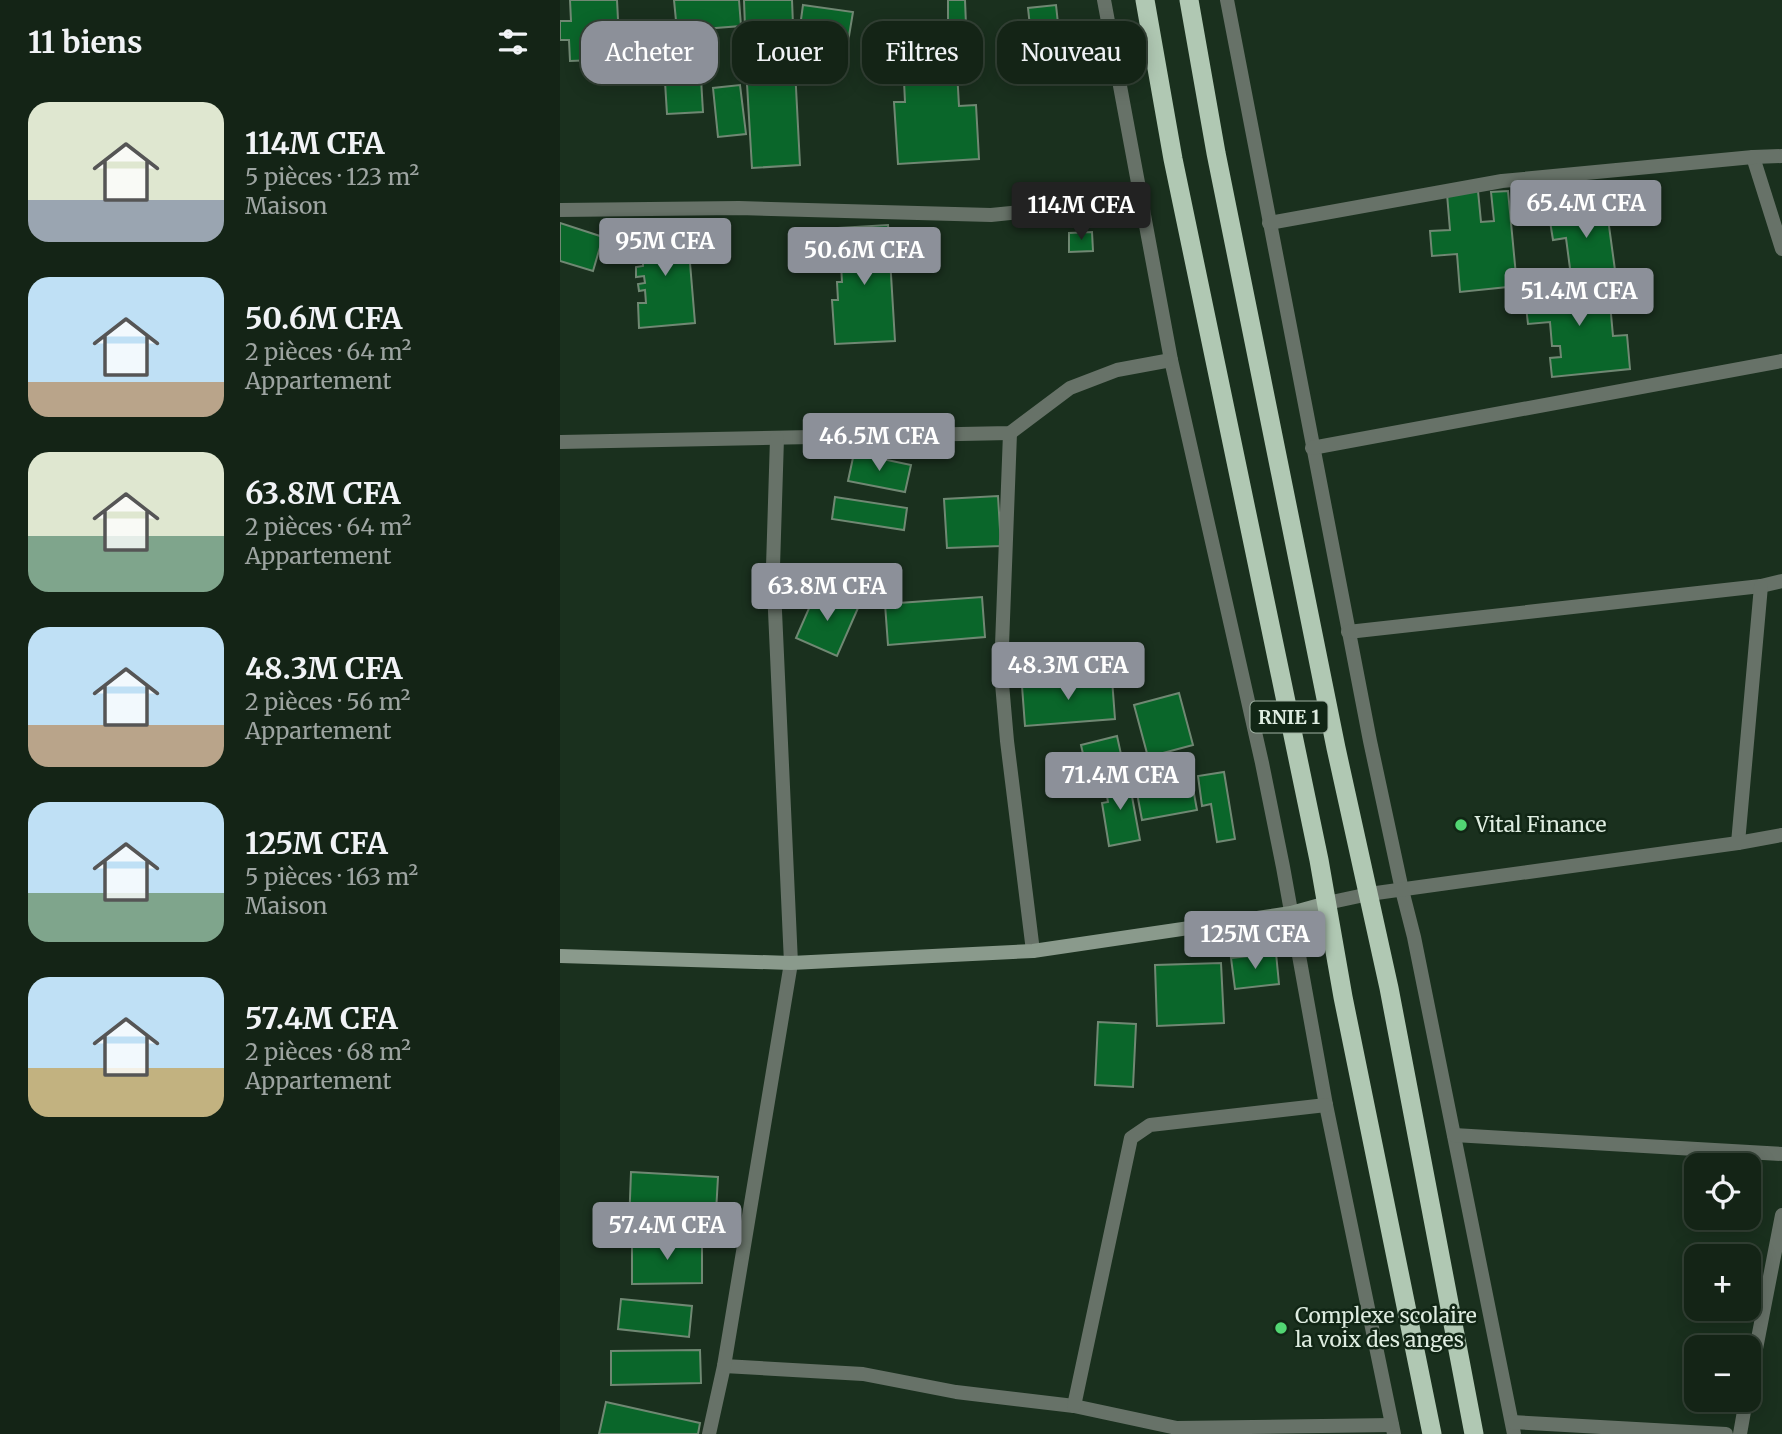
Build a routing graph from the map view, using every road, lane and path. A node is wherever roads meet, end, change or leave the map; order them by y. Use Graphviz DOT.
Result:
graph roads {
  1 [pos="1104,0"];
  2 [pos="1144,0"];
  3 [pos="1189,0"];
  4 [pos="1227,0"];
  5 [pos="1782,156"];
  6 [pos="1753,157"];
  7 [pos="1140,200"];
  8 [pos="560,210"];
  9 [pos="1269,223"];
  10 [pos="1782,249"];
  11 [pos="1171,360"];
  12 [pos="1782,361"];
  13 [pos="1010,433"];
  14 [pos="777,438"];
  15 [pos="560,442"];
  16 [pos="1312,448"];
  17 [pos="1782,581"];
  18 [pos="1761,586"];
  19 [pos="1348,632"];
  20 [pos="1782,835"];
  21 [pos="1738,843"];
  22 [pos="1402,890"];
  23 [pos="1369,894"];
  24 [pos="1327,903"];
  25 [pos="1292,913"];
  26 [pos="1033,951"];
  27 [pos="560,956"];
  28 [pos="792,963"];
  29 [pos="1326,1105"];
  30 [pos="1454,1135"];
  31 [pos="1782,1154"];
  32 [pos="1782,1215"];
  33 [pos="1759,1335"];
  34 [pos="724,1366"];
  35 [pos="1073,1406"];
  36 [pos="1744,1412"];
  37 [pos="1513,1428"];
  38 [pos="1393,1429"];
  39 [pos="1177,1431"];
  40 [pos="709,1434"];
  41 [pos="1432,1434"];
  42 [pos="1474,1434"];
  43 [pos="1726,1434"];
  44 [pos="1740,1434"];
  1 -- 7 [label="street"];
  2 -- 24 [label="highway, RNIE 1"];
  3 -- 23 [label="highway, RNIE 1"];
  4 -- 9 [label="street"];
  5 -- 6 [label="street"];
  6 -- 9 [label="street"];
  6 -- 10 [label="street"];
  7 -- 8 [label="street"];
  7 -- 11 [label="street"];
  9 -- 16 [label="street"];
  11 -- 13 [label="street"];
  11 -- 25 [label="street"];
  12 -- 16 [label="street"];
  13 -- 14 [label="street"];
  13 -- 26 [label="street"];
  14 -- 15 [label="street"];
  14 -- 28 [label="street"];
  16 -- 19 [label="street"];
  17 -- 18 [label="street"];
  18 -- 19 [label="street"];
  18 -- 21 [label="street"];
  19 -- 22 [label="street"];
  20 -- 21 [label="street"];
  21 -- 22 [label="street"];
  22 -- 23 [label="street"];
  22 -- 30 [label="street"];
  23 -- 24 [label="street"];
  23 -- 42 [label="highway, RNIE 1"];
  24 -- 25 [label="main road"];
  24 -- 41 [label="highway, RNIE 1"];
  25 -- 26 [label="main road"];
  25 -- 29 [label="street"];
  26 -- 28 [label="main road"];
  27 -- 28 [label="main road"];
  28 -- 34 [label="street"];
  29 -- 35 [label="street"];
  29 -- 38 [label="street"];
  30 -- 31 [label="street"];
  30 -- 37 [label="street"];
  32 -- 33 [label="street"];
  34 -- 35 [label="street"];
  34 -- 40 [label="street"];
  35 -- 39 [label="street"];
  36 -- 44 [label="street"];
  37 -- 43 [label="street"];
  38 -- 39 [label="street"];
}
